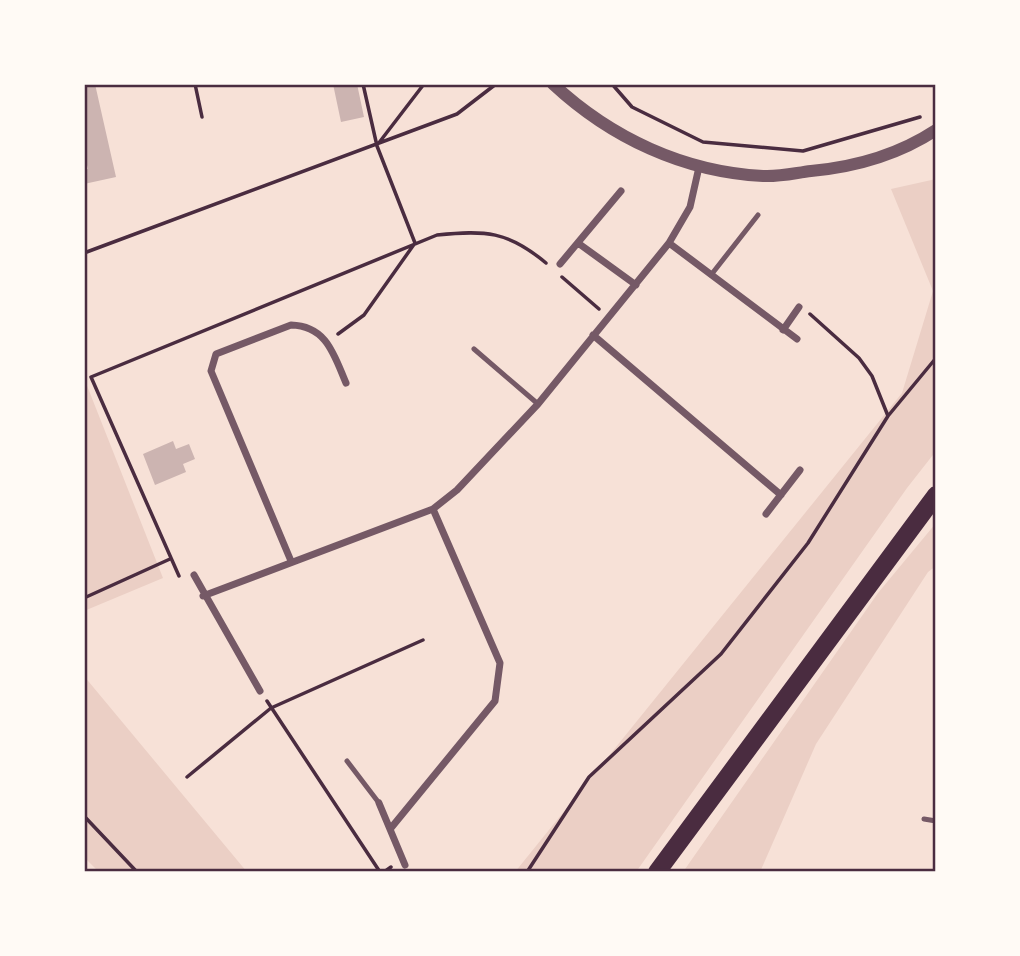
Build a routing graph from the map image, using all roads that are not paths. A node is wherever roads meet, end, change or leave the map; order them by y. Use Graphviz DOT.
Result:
graph roads {
  1 [pos="553,84"];
  2 [pos="936,130"];
  3 [pos="699,167"];
  4 [pos="621,191"];
  5 [pos="758,215"];
  6 [pos="578,243"];
  7 [pos="668,243"];
  8 [pos="560,264"];
  9 [pos="711,275"];
  10 [pos="636,285"];
  11 [pos="799,307"];
  12 [pos="783,330"];
  13 [pos="593,335"];
  14 [pos="797,339"];
  15 [pos="474,349"];
  16 [pos="346,383"];
  17 [pos="538,404"];
  18 [pos="800,470"];
  19 [pos="781,495"];
  20 [pos="936,495"];
  21 [pos="433,509"];
  22 [pos="766,514"];
  23 [pos="292,562"];
  24 [pos="194,575"];
  25 [pos="203,596"];
  26 [pos="260,691"];
  27 [pos="347,761"];
  28 [pos="379,803"];
  29 [pos="925,819"];
  30 [pos="936,821"];
  31 [pos="391,828"];
  32 [pos="405,865"];
  33 [pos="657,872"];
  1 -- 3 [label="street"];
  2 -- 3 [label="street"];
  3 -- 7 [label="street"];
  4 -- 6 [label="street"];
  5 -- 9 [label="lane"];
  6 -- 8 [label="street"];
  6 -- 10 [label="street"];
  7 -- 9 [label="street"];
  7 -- 10 [label="street"];
  9 -- 12 [label="street"];
  10 -- 13 [label="street"];
  11 -- 12 [label="street"];
  12 -- 14 [label="street"];
  13 -- 17 [label="street"];
  13 -- 19 [label="street"];
  15 -- 17 [label="lane"];
  16 -- 23 [label="street"];
  17 -- 21 [label="street"];
  18 -- 19 [label="street"];
  19 -- 22 [label="street"];
  20 -- 33 [label="main road"];
  21 -- 23 [label="street"];
  21 -- 31 [label="street"];
  23 -- 25 [label="street"];
  24 -- 25 [label="street"];
  25 -- 26 [label="street"];
  27 -- 28 [label="lane"];
  28 -- 31 [label="street"];
  29 -- 30 [label="lane"];
  31 -- 32 [label="street"];
}
